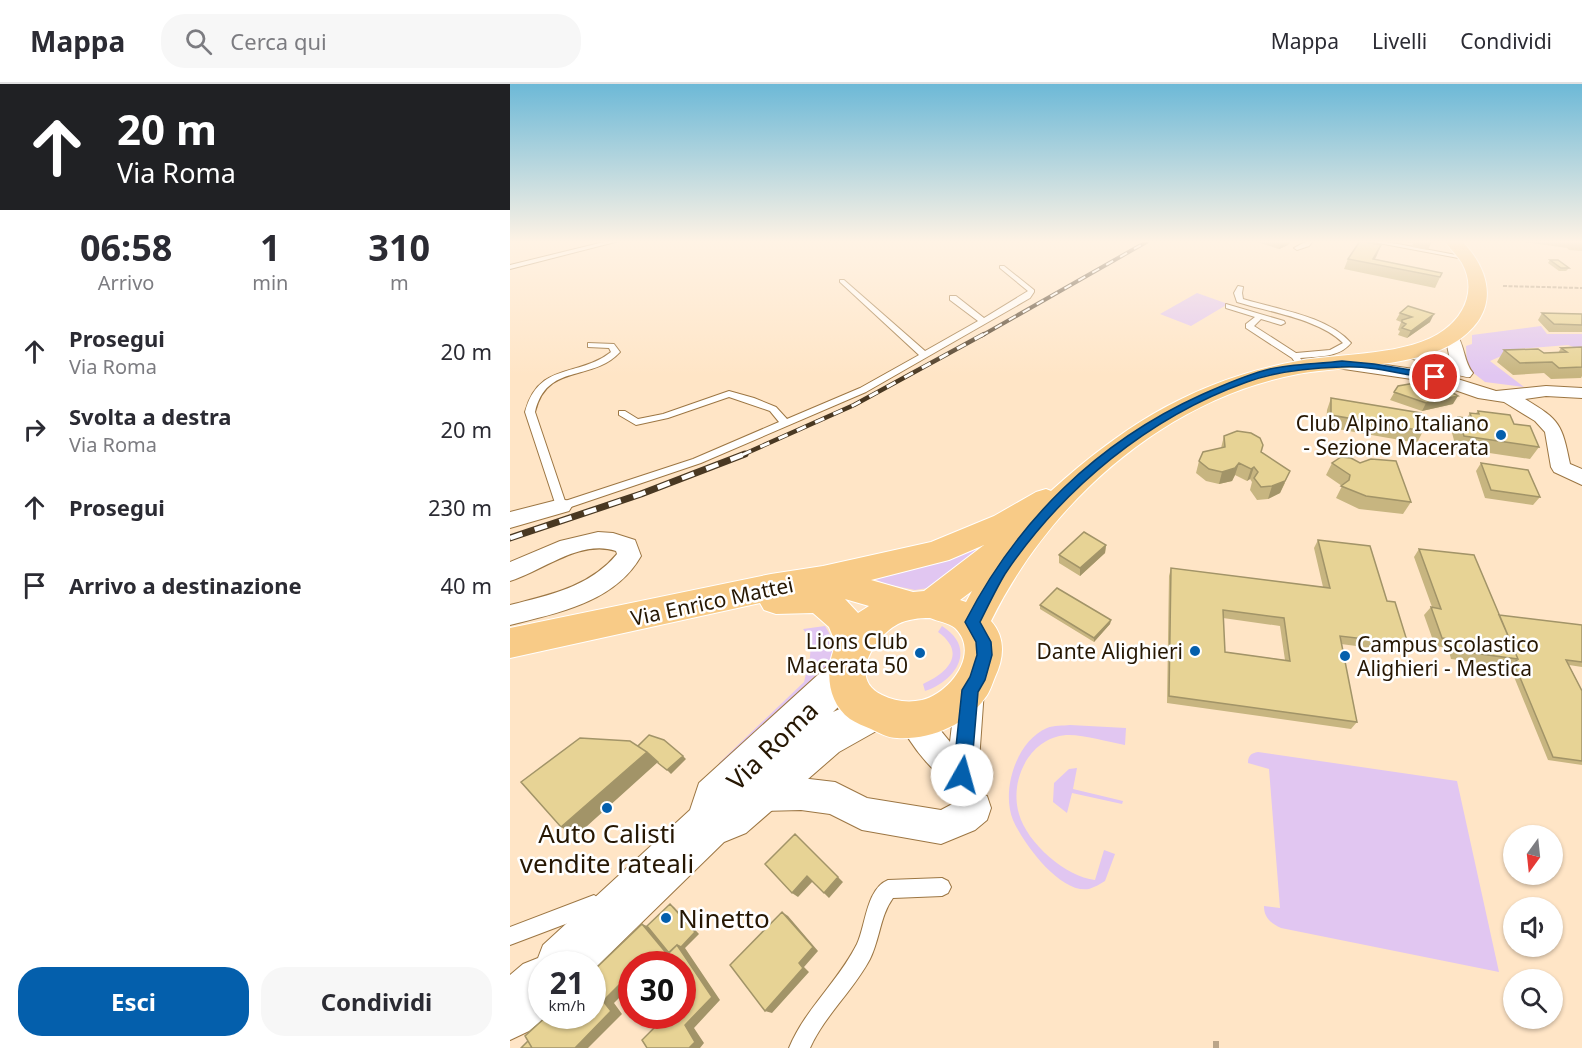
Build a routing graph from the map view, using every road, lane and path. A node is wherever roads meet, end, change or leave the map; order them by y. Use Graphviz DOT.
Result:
graph roads {
  1 [pos="848,286"];
  2 [pos="1026,286"];
  3 [pos="1478,286"];
  4 [pos="1503,286"];
  5 [pos="1240,287"];
  6 [pos="1582,288"];
  7 [pos="953,298"];
  8 [pos="1229,306"];
  9 [pos="1260,316"];
  10 [pos="981,320"];
  11 [pos="1281,323"];
  12 [pos="1450,336"];
  13 [pos="591,345"];
  14 [pos="1408,352"];
  15 [pos="925,356"];
  16 [pos="1299,361"];
  17 [pos="1342,364"];
  18 [pos="1461,371"];
  19 [pos="1435,377"];
  20 [pos="1582,393"];
  21 [pos="1507,397"];
  22 [pos="622,413"];
  23 [pos="786,424"];
  24 [pos="1582,478"];
  25 [pos="1079,480"];
  26 [pos="561,506"];
  27 [pos="510,520"];
  28 [pos="1036,523"];
  29 [pos="510,572"];
  30 [pos="822,579"];
  31 [pos="921,604"];
  32 [pos="510,615"];
  33 [pos="972,622"];
  34 [pos="510,643"];
  35 [pos="510,657"];
  36 [pos="850,658"];
  37 [pos="970,690"];
  38 [pos="893,716"];
  39 [pos="754,796"];
  40 [pos="975,808"];
  41 [pos="710,823"];
  42 [pos="942,887"];
  43 [pos="609,919"];
  44 [pos="510,936"];
  45 [pos="576,951"];
  46 [pos="528,996"];
  47 [pos="510,1012"];
  48 [pos="799,1048"];
  1 -- 15 [label="lane"];
  2 -- 10 [label="lane"];
  3 -- 12 [label="main road, Via Roma"];
  4 -- 6 [label="path"];
  5 -- 16 [label="lane"];
  7 -- 10 [label="lane"];
  8 -- 9 [label="lane"];
  9 -- 11 [label="lane"];
  9 -- 16 [label="lane"];
  10 -- 15 [label="lane"];
  12 -- 14 [label="main road, Via Roma"];
  12 -- 18 [label="street"];
  13 -- 26 [label="lane"];
  14 -- 17 [label="main road, Via Roma"];
  14 -- 18 [label="street"];
  14 -- 19 [label="street"];
  15 -- 23 [label="lane"];
  16 -- 17 [label="main road, Via Roma"];
  16 -- 25 [label="main road, Via Roma"];
  17 -- 19 [label="street"];
  18 -- 21 [label="street"];
  19 -- 21 [label="street"];
  20 -- 21 [label="street"];
  21 -- 24 [label="street"];
  22 -- 23 [label="lane"];
  23 -- 26 [label="lane"];
  25 -- 28 [label="main road, Via Roma"];
  25 -- 30 [label="main road"];
  26 -- 27 [label="street"];
  28 -- 31 [label="main road, Via Roma"];
  28 -- 33 [label="main road, Via Roma"];
  29 -- 32 [label="street"];
  30 -- 31 [label="main road, Via Enrico Mattei"];
  30 -- 34 [label="main road, Via Enrico Mattei"];
  31 -- 33 [label="main road"];
  31 -- 36 [label="main road, Via Roma"];
  33 -- 37 [label="main road, Via Roma"];
  35 -- 36 [label="main road, Via Enrico Mattei"];
  36 -- 38 [label="main road"];
  36 -- 41 [label="main road, Via Roma"];
  37 -- 38 [label="main road, Via Roma"];
  37 -- 38 [label="street"];
  38 -- 39 [label="main road, Via Roma"];
  39 -- 40 [label="street"];
  39 -- 41 [label="main road, Via Roma"];
  41 -- 43 [label="main road, Via Roma"];
  42 -- 48 [label="lane"];
  43 -- 44 [label="lane"];
  43 -- 45 [label="main road, Via Roma"];
  46 -- 47 [label="main road"];
}
